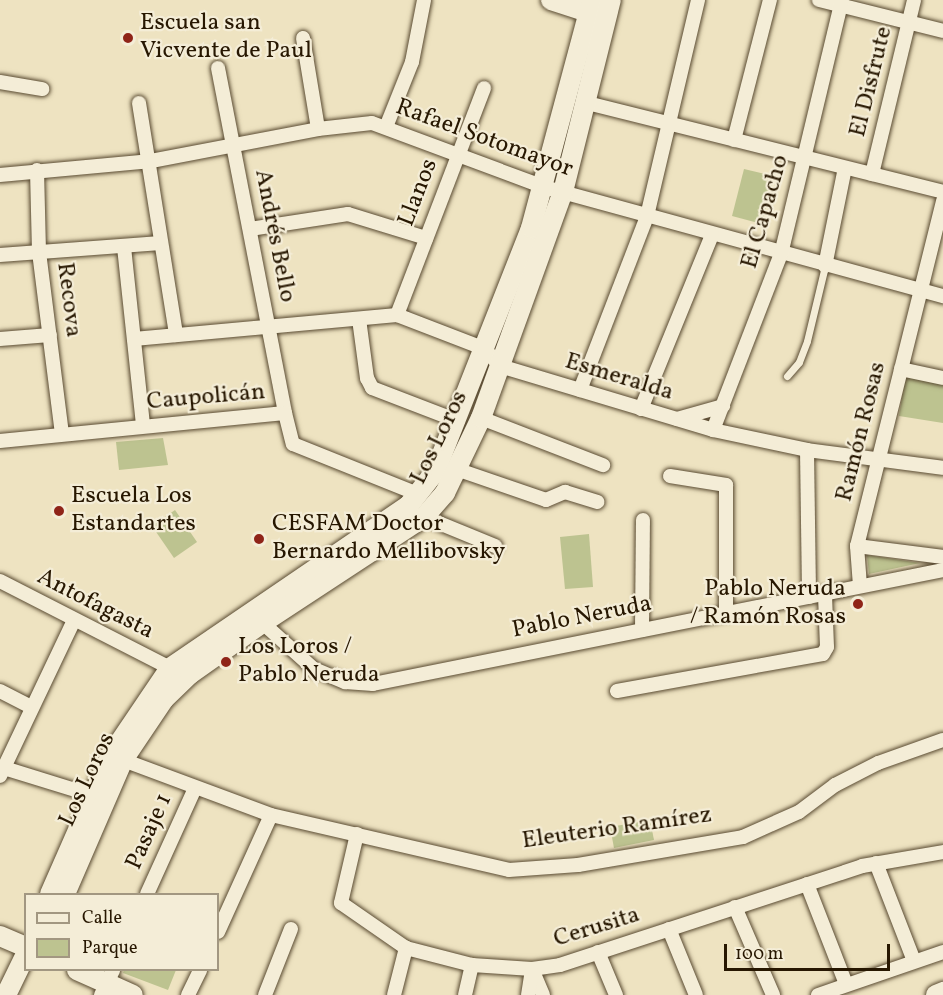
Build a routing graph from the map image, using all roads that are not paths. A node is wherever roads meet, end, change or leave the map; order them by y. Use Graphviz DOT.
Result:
graph roads {
  1 [pos="424,0"];
  2 [pos="551,0"];
  3 [pos="611,0"];
  4 [pos="698,0"];
  5 [pos="771,0"];
  6 [pos="819,0"];
  7 [pos="914,0"];
  8 [pos="842,3"];
  9 [pos="590,6"];
  10 [pos="910,24"];
  11 [pos="943,31"];
  12 [pos="303,38"];
  13 [pos="218,68"];
  14 [pos="0,82"];
  15 [pos="484,88"];
  16 [pos="42,89"];
  17 [pos="139,103"];
  18 [pos="587,103"];
  19 [pos="669,124"];
  20 [pos="386,127"];
  21 [pos="318,129"];
  22 [pos="734,140"];
  23 [pos="235,147"];
  24 [pos="457,157"];
  25 [pos="805,158"];
  26 [pos="151,162"];
  27 [pos="845,168"];
  28 [pos="37,170"];
  29 [pos="872,174"];
  30 [pos="0,175"];
  31 [pos="544,187"];
  32 [pos="563,192"];
  33 [pos="943,192"];
  34 [pos="943,201"];
  35 [pos="647,216"];
  36 [pos="250,229"];
  37 [pos="712,235"];
  38 [pos="426,238"];
  39 [pos="161,243"];
  40 [pos="124,247"];
  41 [pos="39,252"];
  42 [pos="781,254"];
  43 [pos="0,255"];
  44 [pos="825,266"];
  45 [pos="920,291"];
  46 [pos="943,296"];
  47 [pos="397,315"];
  48 [pos="359,319"];
  49 [pos="269,327"];
  50 [pos="50,335"];
  51 [pos="176,335"];
  52 [pos="0,339"];
  53 [pos="134,339"];
  54 [pos="485,349"];
  55 [pos="500,366"];
  56 [pos="901,369"];
  57 [pos="787,376"];
  58 [pos="943,378"];
  59 [pos="580,390"];
  60 [pos="723,406"];
  61 [pos="641,409"];
  62 [pos="285,413"];
  63 [pos="481,418"];
  64 [pos="677,419"];
  65 [pos="458,421"];
  66 [pos="143,426"];
  67 [pos="713,430"];
  68 [pos="62,434"];
  69 [pos="0,441"];
  70 [pos="807,450"];
  71 [pos="878,461"];
  72 [pos="603,465"];
  73 [pos="943,468"];
  74 [pos="456,469"];
  75 [pos="670,476"];
  76 [pos="418,494"];
  77 [pos="598,501"];
  78 [pos="424,517"];
  79 [pos="643,520"];
  80 [pos="495,546"];
  81 [pos="857,546"];
  82 [pos="943,557"];
  83 [pos="943,570"];
  84 [pos="0,581"];
  85 [pos="860,586"];
  86 [pos="825,594"];
  87 [pos="809,597"];
  88 [pos="726,615"];
  89 [pos="257,618"];
  90 [pos="74,622"];
  91 [pos="642,630"];
  92 [pos="170,668"];
  93 [pos="0,691"];
  94 [pos="617,691"];
  95 [pos="31,707"];
  96 [pos="943,740"];
  97 [pos="117,758"];
  98 [pos="2,772"];
  99 [pos="195,788"];
  100 [pos="91,795"];
  101 [pos="271,815"];
  102 [pos="357,834"];
  103 [pos="943,852"];
  104 [pos="876,863"];
  105 [pos="807,884"];
  106 [pos="50,893"];
  107 [pos="65,893"];
  108 [pos="147,893"];
  109 [pos="735,908"];
  110 [pos="291,929"];
  111 [pos="669,929"];
  112 [pos="219,930"];
  113 [pos="0,936"];
  114 [pos="24,946"];
  115 [pos="406,948"];
  116 [pos="598,952"];
  117 [pos="943,952"];
  118 [pos="24,958"];
  119 [pos="914,961"];
  120 [pos="472,965"];
  121 [pos="532,969"];
  122 [pos="30,971"];
  123 [pos="81,971"];
  124 [pos="199,971"];
  125 [pos="107,982"];
  126 [pos="846,984"];
  127 [pos="943,992"];
  128 [pos="6,995"];
  129 [pos="19,995"];
  130 [pos="134,995"];
  131 [pos="188,995"];
  132 [pos="265,995"];
  133 [pos="394,995"];
  134 [pos="465,995"];
  135 [pos="528,995"];
  136 [pos="543,995"];
  137 [pos="616,995"];
  138 [pos="696,995"];
  139 [pos="772,995"];
  140 [pos="818,995"];
  141 [pos="936,995"];
  1 -- 20 [label="street"];
  2 -- 9 [label="main road"];
  3 -- 18 [label="main road, Los Loros"];
  4 -- 19 [label="street"];
  5 -- 22 [label="street"];
  6 -- 8 [label="street"];
  7 -- 10 [label="street, El Disfrute"];
  8 -- 10 [label="street"];
  8 -- 25 [label="street, El Capacho"];
  9 -- 31 [label="main road, Los Loros"];
  10 -- 11 [label="street"];
  10 -- 29 [label="street, El Disfrute"];
  12 -- 21 [label="street"];
  13 -- 23 [label="street, Andrés Bello"];
  14 -- 16 [label="street"];
  15 -- 24 [label="street, Llanos"];
  17 -- 26 [label="street"];
  18 -- 19 [label="street"];
  18 -- 32 [label="main road, Los Loros"];
  19 -- 22 [label="street"];
  19 -- 35 [label="street"];
  20 -- 21 [label="street, Rafael Sotomayor"];
  20 -- 24 [label="street, Rafael Sotomayor"];
  21 -- 23 [label="street, Rafael Sotomayor"];
  22 -- 25 [label="street"];
  23 -- 26 [label="street, Rafael Sotomayor"];
  23 -- 36 [label="street, Andrés Bello"];
  24 -- 31 [label="street, Rafael Sotomayor"];
  24 -- 38 [label="street, Llanos"];
  25 -- 27 [label="street"];
  25 -- 42 [label="street, El Capacho"];
  26 -- 28 [label="street, Rafael Sotomayor"];
  26 -- 39 [label="street"];
  27 -- 29 [label="street"];
  27 -- 44 [label="street"];
  28 -- 30 [label="street, Rafael Sotomayor"];
  28 -- 41 [label="street, Recova"];
  29 -- 33 [label="street"];
  31 -- 32 [label="street, Rafael Sotomayor"];
  31 -- 54 [label="main road, Los Loros"];
  32 -- 35 [label="street, Rafael Sotomayor"];
  32 -- 55 [label="main road, Los Loros"];
  34 -- 45 [label="street, Ramón Rosas"];
  35 -- 37 [label="street, Rafael Sotomayor"];
  35 -- 59 [label="street"];
  36 -- 38 [label="street"];
  36 -- 49 [label="street, Andrés Bello"];
  37 -- 42 [label="street, Rafael Sotomayor"];
  37 -- 61 [label="street"];
  38 -- 47 [label="street, Llanos"];
  39 -- 40 [label="street"];
  39 -- 51 [label="street"];
  40 -- 41 [label="street"];
  40 -- 53 [label="street"];
  41 -- 43 [label="street"];
  41 -- 50 [label="street, Recova"];
  42 -- 44 [label="street, Rafael Sotomayor"];
  42 -- 60 [label="street, El Capacho"];
  44 -- 45 [label="street, Rafael Sotomayor"];
  44 -- 57 [label="lane"];
  45 -- 46 [label="street, Rafael Sotomayor"];
  45 -- 56 [label="street, Ramón Rosas"];
  47 -- 48 [label="street"];
  47 -- 54 [label="street"];
  48 -- 49 [label="street"];
  48 -- 65 [label="street"];
  49 -- 51 [label="street"];
  49 -- 62 [label="street, Andrés Bello"];
  50 -- 52 [label="street"];
  50 -- 68 [label="street, Recova"];
  51 -- 53 [label="street"];
  53 -- 66 [label="street"];
  54 -- 55 [label="street"];
  54 -- 65 [label="main road, Los Loros"];
  55 -- 59 [label="street, Esmeralda"];
  55 -- 63 [label="main road, Los Loros"];
  56 -- 58 [label="street"];
  56 -- 71 [label="street, Ramón Rosas"];
  59 -- 61 [label="street, Esmeralda"];
  60 -- 64 [label="street"];
  60 -- 67 [label="street, El Capacho"];
  61 -- 64 [label="street, Esmeralda"];
  62 -- 66 [label="street, Caupolicán"];
  62 -- 76 [label="street, Caupolicán"];
  63 -- 72 [label="street"];
  63 -- 74 [label="main road, Los Loros"];
  64 -- 67 [label="street, Esmeralda"];
  65 -- 76 [label="main road, Los Loros"];
  66 -- 68 [label="street, Caupolicán"];
  67 -- 70 [label="street, Esmeralda"];
  68 -- 69 [label="street, Caupolicán"];
  70 -- 71 [label="street, Esmeralda"];
  70 -- 87 [label="street"];
  71 -- 73 [label="street, Esmeralda"];
  71 -- 81 [label="street, Ramón Rosas"];
  74 -- 77 [label="street"];
  74 -- 78 [label="main road, Los Loros"];
  75 -- 88 [label="street"];
  76 -- 89 [label="main road, Los Loros"];
  78 -- 80 [label="street"];
  78 -- 89 [label="main road, Los Loros"];
  79 -- 91 [label="street"];
  81 -- 82 [label="street"];
  81 -- 85 [label="street, Ramón Rosas"];
  83 -- 85 [label="street, Pablo Neruda"];
  84 -- 90 [label="street, Antofagasta"];
  85 -- 86 [label="street, Pablo Neruda"];
  86 -- 87 [label="street, Pablo Neruda"];
  86 -- 94 [label="street"];
  87 -- 88 [label="street, Pablo Neruda"];
  88 -- 91 [label="street, Pablo Neruda"];
  89 -- 91 [label="street, Pablo Neruda"];
  89 -- 92 [label="main road, Los Loros"];
  89 -- 97 [label="main road, Los Loros"];
  90 -- 92 [label="street, Antofagasta"];
  90 -- 95 [label="street"];
  92 -- 97 [label="main road, Los Loros"];
  93 -- 95 [label="street"];
  95 -- 98 [label="street"];
  96 -- 102 [label="street, Eleuterio Ramírez"];
  97 -- 99 [label="street, Eleuterio Ramírez"];
  97 -- 100 [label="main road, Los Loros"];
  97 -- 107 [label="main road, Los Loros"];
  98 -- 100 [label="street, Los Loros"];
  99 -- 101 [label="street, Eleuterio Ramírez"];
  99 -- 108 [label="street, Pasaje 1"];
  100 -- 106 [label="main road, Los Loros"];
  101 -- 102 [label="street, Eleuterio Ramírez"];
  101 -- 112 [label="street"];
  102 -- 115 [label="street, Cerusita"];
  103 -- 104 [label="street, Cerusita"];
  104 -- 105 [label="street, Cerusita"];
  104 -- 119 [label="street"];
  105 -- 109 [label="street, Cerusita"];
  105 -- 126 [label="street"];
  109 -- 111 [label="street, Cerusita"];
  109 -- 139 [label="street"];
  110 -- 132 [label="street"];
  111 -- 116 [label="street, Cerusita"];
  111 -- 138 [label="street"];
  113 -- 114 [label="main road"];
  115 -- 120 [label="street, Cerusita"];
  115 -- 133 [label="street"];
  116 -- 121 [label="street, Cerusita"];
  116 -- 137 [label="street"];
  117 -- 119 [label="street"];
  118 -- 128 [label="main road"];
  119 -- 126 [label="street"];
  120 -- 121 [label="street, Cerusita"];
  120 -- 134 [label="street"];
  121 -- 135 [label="street"];
  121 -- 136 [label="street"];
  122 -- 129 [label="main road"];
  123 -- 125 [label="main road"];
  124 -- 131 [label="street"];
  125 -- 130 [label="main road"];
  126 -- 140 [label="street"];
  127 -- 141 [label="main road"];
}
